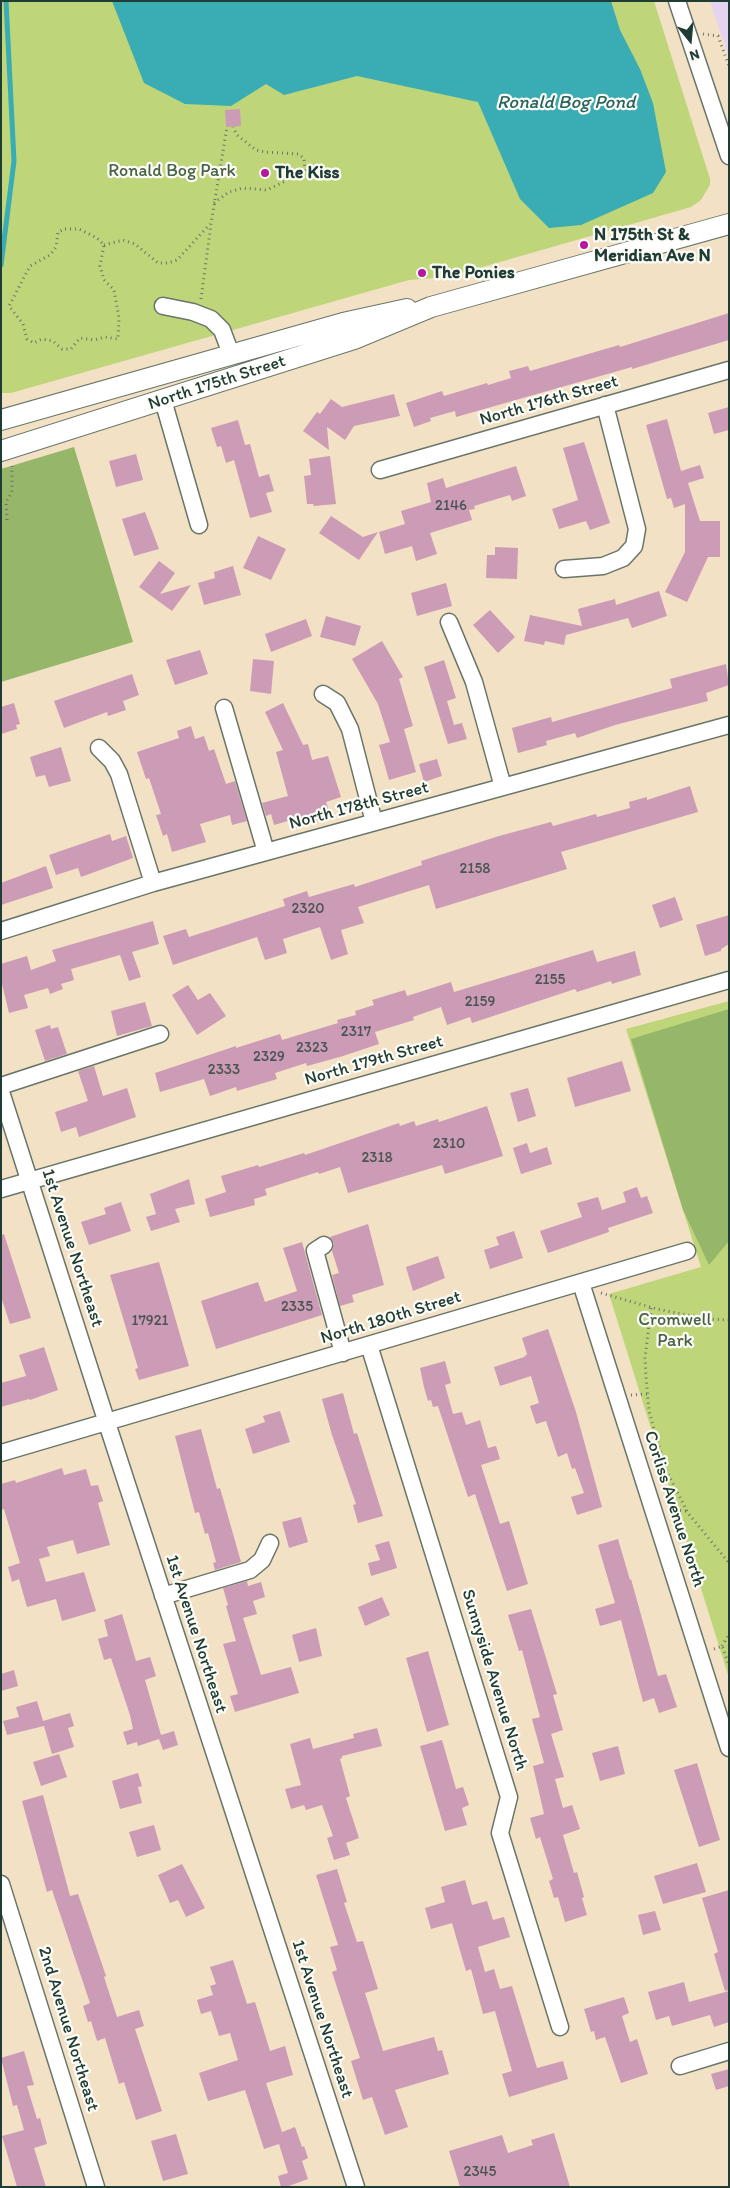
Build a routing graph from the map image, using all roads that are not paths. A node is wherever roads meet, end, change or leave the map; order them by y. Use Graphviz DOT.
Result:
graph roads {
  1 [pos="677,1"];
  2 [pos="729,156"];
  3 [pos="729,224"];
  4 [pos="163,306"];
  5 [pos="431,308"];
  6 [pos="231,354"];
  7 [pos="729,370"];
  8 [pos="163,400"];
  9 [pos="605,405"];
  10 [pos="1,420"];
  11 [pos="6,449"];
  12 [pos="380,470"];
  13 [pos="199,525"];
  14 [pos="564,569"];
  15 [pos="449,622"];
  16 [pos="323,694"];
  17 [pos="224,708"];
  18 [pos="729,725"];
  19 [pos="99,748"];
  20 [pos="503,787"];
  21 [pos="374,822"];
  22 [pos="266,852"];
  23 [pos="153,883"];
  24 [pos="1,931"];
  25 [pos="729,980"];
  26 [pos="160,1034"];
  27 [pos="1,1086"];
  28 [pos="1,1092"];
  29 [pos="30,1181"];
  30 [pos="1,1189"];
  31 [pos="324,1245"];
  32 [pos="687,1251"];
  33 [pos="581,1283"];
  34 [pos="369,1345"];
  35 [pos="343,1353"];
  36 [pos="107,1423"];
  37 [pos="1,1453"];
  38 [pos="270,1543"];
  39 [pos="163,1596"];
  40 [pos="729,1748"];
  41 [pos="1,1884"];
  42 [pos="560,2026"];
  43 [pos="729,2051"];
  44 [pos="680,2066"];
  45 [pos="96,2187"];
  46 [pos="356,2187"];
  1 -- 2 [label="street"];
  3 -- 5 [label="main road, North 175th Street"];
  4 -- 6 [label="street"];
  5 -- 6 [label="main road, North 175th Street"];
  5 -- 8 [label="main road, North 175th Street"];
  6 -- 10 [label="main road, North 175th Street"];
  7 -- 9 [label="street, North 176th Street"];
  8 -- 11 [label="main road, North 175th Street"];
  8 -- 13 [label="street"];
  9 -- 12 [label="street, North 176th Street"];
  9 -- 14 [label="street"];
  15 -- 20 [label="street"];
  16 -- 21 [label="street"];
  17 -- 22 [label="street"];
  18 -- 20 [label="street, North 178th Street"];
  19 -- 23 [label="street"];
  20 -- 21 [label="street, North 178th Street"];
  21 -- 22 [label="street, North 178th Street"];
  22 -- 23 [label="street, North 178th Street"];
  23 -- 24 [label="street, North 178th Street"];
  25 -- 29 [label="street, North 179th Street"];
  26 -- 27 [label="street"];
  28 -- 29 [label="street, 1st Avenue Northeast"];
  29 -- 30 [label="street, North 179th Street"];
  29 -- 36 [label="street, 1st Avenue Northeast"];
  31 -- 35 [label="street"];
  32 -- 33 [label="street, North 180th Street"];
  33 -- 34 [label="street, North 180th Street"];
  33 -- 40 [label="street, Corliss Avenue North"];
  34 -- 35 [label="street, North 180th Street"];
  34 -- 42 [label="street, Sunnyside Avenue North"];
  35 -- 36 [label="street, North 180th Street"];
  36 -- 37 [label="street, North 180th Street"];
  36 -- 39 [label="street, 1st Avenue Northeast"];
  38 -- 39 [label="street"];
  39 -- 46 [label="street, 1st Avenue Northeast"];
  41 -- 45 [label="street, 2nd Avenue Northeast"];
  43 -- 44 [label="street"];
}
